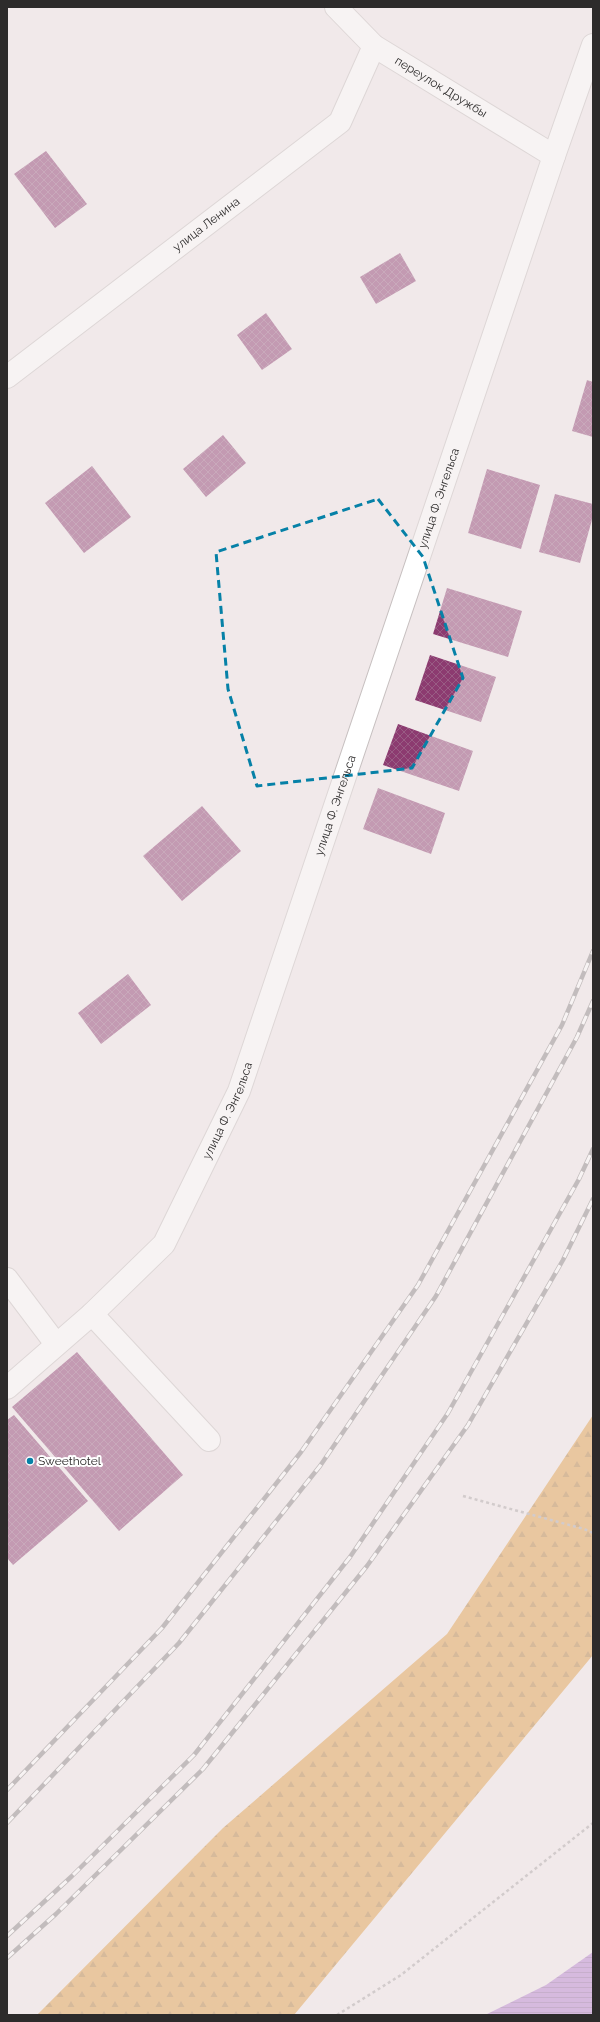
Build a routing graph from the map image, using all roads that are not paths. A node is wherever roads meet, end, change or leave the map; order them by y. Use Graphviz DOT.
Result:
graph roads {
  1 [pos="336,7"];
  2 [pos="593,45"];
  3 [pos="374,46"];
  4 [pos="554,156"];
  5 [pos="7,377"];
  6 [pos="7,1278"];
  7 [pos="92,1314"];
  8 [pos="56,1344"];
  9 [pos="7,1388"];
  10 [pos="208,1440"];
  1 -- 3 [label="street, переулок Дружбы"];
  2 -- 4 [label="street, улица Ф. Энгельса"];
  3 -- 4 [label="street, переулок Дружбы"];
  3 -- 5 [label="street, улица Ленина"];
  4 -- 7 [label="street, улица Ф. Энгельса"];
  6 -- 8 [label="street"];
  7 -- 8 [label="street, улица Ф. Энгельса"];
  7 -- 10 [label="street"];
  8 -- 9 [label="street, улица Ф. Энгельса"];
}
